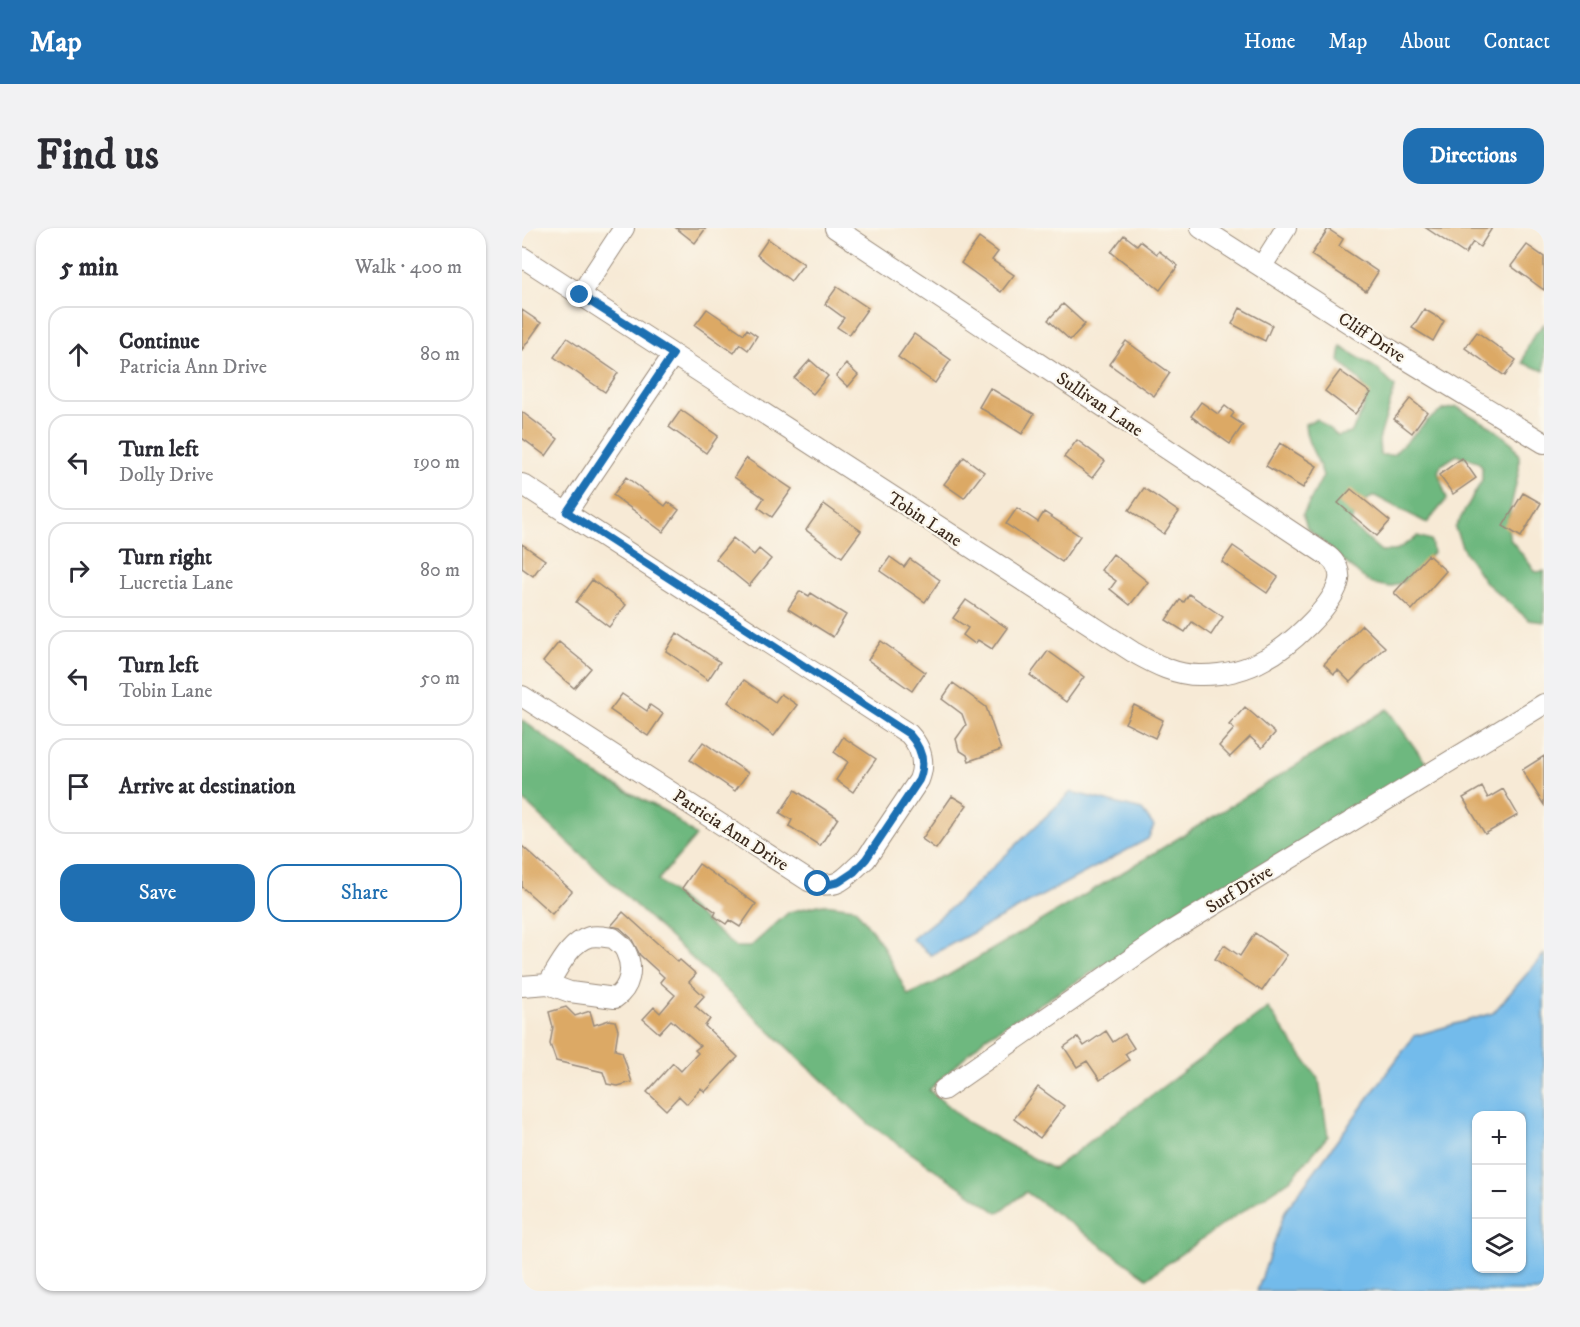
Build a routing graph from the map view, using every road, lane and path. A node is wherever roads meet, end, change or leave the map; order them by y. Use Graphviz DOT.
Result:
graph roads {
  1 [pos="624,228"];
  2 [pos="835,228"];
  3 [pos="1201,228"];
  4 [pos="1286,228"];
  5 [pos="522,257"];
  6 [pos="1262,266"];
  7 [pos="580,295"];
  8 [pos="673,354"];
  9 [pos="1544,443"];
  10 [pos="522,484"];
  11 [pos="567,512"];
  12 [pos="1332,594"];
  13 [pos="522,696"];
  14 [pos="1544,704"];
  15 [pos="548,984"];
  16 [pos="522,987"];
  17 [pos="943,1090"];
  1 -- 7 [label="street"];
  2 -- 12 [label="street, Sullivan Lane"];
  3 -- 6 [label="street, Cliff Drive"];
  4 -- 6 [label="street"];
  5 -- 7 [label="street, Tobin Lane"];
  6 -- 9 [label="street, Cliff Drive"];
  7 -- 8 [label="street, Tobin Lane"];
  8 -- 11 [label="street"];
  8 -- 12 [label="street, Tobin Lane"];
  10 -- 11 [label="street"];
  11 -- 13 [label="street, Patricia Ann Drive"];
  14 -- 17 [label="street, Surf Drive"];
  15 -- 16 [label="street"];
}
